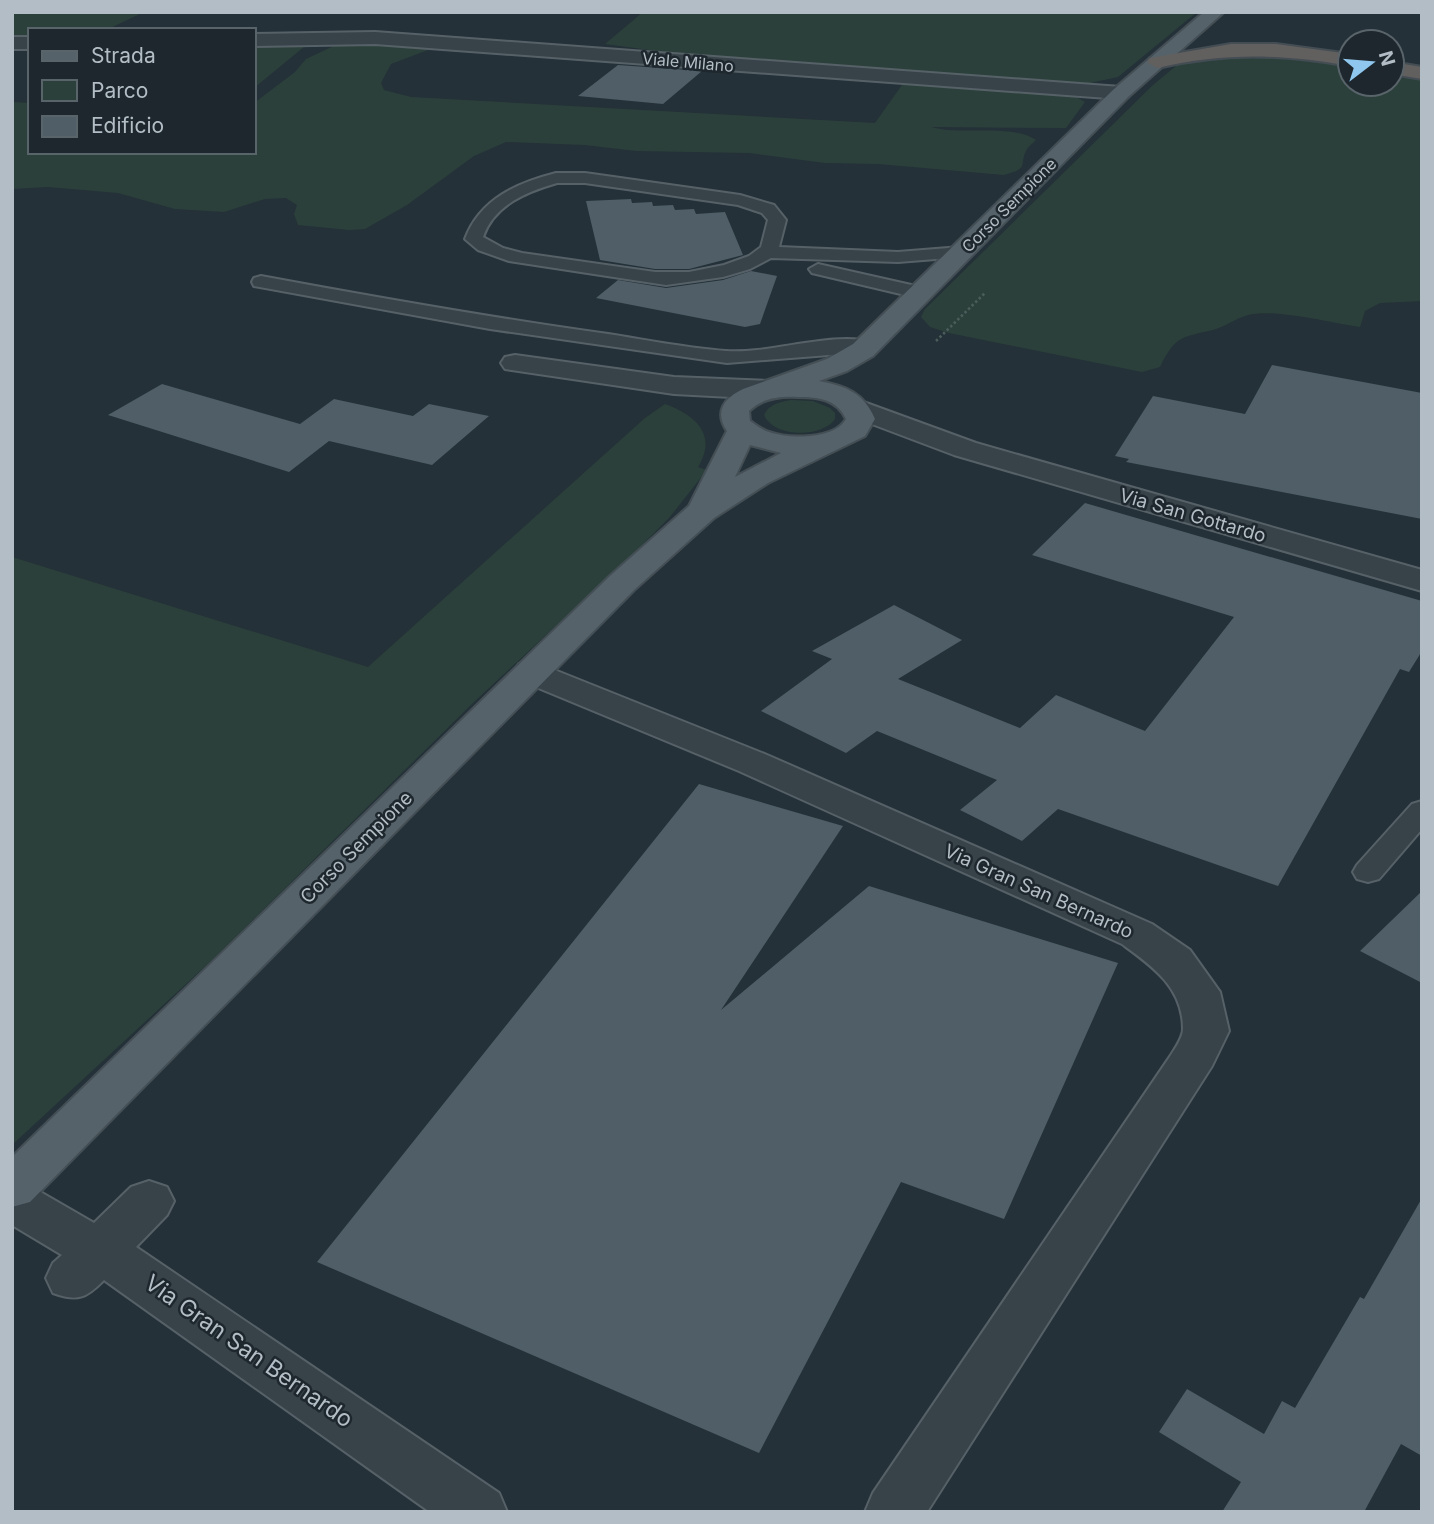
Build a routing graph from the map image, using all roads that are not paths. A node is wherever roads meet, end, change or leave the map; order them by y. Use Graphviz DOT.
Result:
graph roads {
  1 [pos="1215,12"];
  2 [pos="256,40"];
  3 [pos="1336,58"];
  4 [pos="1157,62"];
  5 [pos="1121,93"];
  6 [pos="961,252"];
  7 [pos="759,257"];
  8 [pos="261,282"];
  9 [pos="922,293"];
  10 [pos="865,348"];
  11 [pos="515,363"];
  12 [pos="654,383"];
  13 [pos="770,390"];
  14 [pos="854,405"];
  15 [pos="738,425"];
  16 [pos="833,440"];
  17 [pos="965,449"];
  18 [pos="703,511"];
  19 [pos="1422,581"];
  20 [pos="532,672"];
  21 [pos="1422,810"];
  22 [pos="1368,872"];
  23 [pos="12,1188"];
  24 [pos="12,1200"];
  25 [pos="149,1201"];
  26 [pos="85,1264"];
  27 [pos="478,1512"];
  28 [pos="894,1512"];
  1 -- 4 [label="main road"];
  2 -- 5 [label="street, Viale Milano"];
  3 -- 4 [label="highway"];
  4 -- 5 [label="main road, Corso Sempione"];
  5 -- 6 [label="main road, Corso Sempione"];
  6 -- 7 [label="lane"];
  6 -- 9 [label="main road, Corso Sempione"];
  7 -- 7 [label="lane"];
  7 -- 9 [label="lane"];
  8 -- 10 [label="lane"];
  9 -- 10 [label="main road, Corso Sempione"];
  10 -- 13 [label="main road, Corso Sempione"];
  10 -- 14 [label="main road"];
  11 -- 12 [label="street"];
  12 -- 13 [label="street"];
  12 -- 15 [label="street"];
  13 -- 14 [label="main road"];
  13 -- 15 [label="main road, Corso Sempione"];
  14 -- 16 [label="main road"];
  14 -- 17 [label="street, Via San Gottardo"];
  15 -- 16 [label="main road"];
  15 -- 18 [label="main road, Corso Sempione"];
  16 -- 17 [label="street, Via San Gottardo"];
  16 -- 18 [label="main road, Corso Sempione"];
  17 -- 19 [label="street, Via San Gottardo"];
  18 -- 20 [label="main road, Corso Sempione"];
  20 -- 23 [label="main road, Corso Sempione"];
  20 -- 28 [label="street, Via Gran San Bernardo"];
  21 -- 22 [label="lane"];
  24 -- 26 [label="street, Via Gran San Bernardo"];
  25 -- 26 [label="street"];
  26 -- 27 [label="street, Via Gran San Bernardo"];
}
